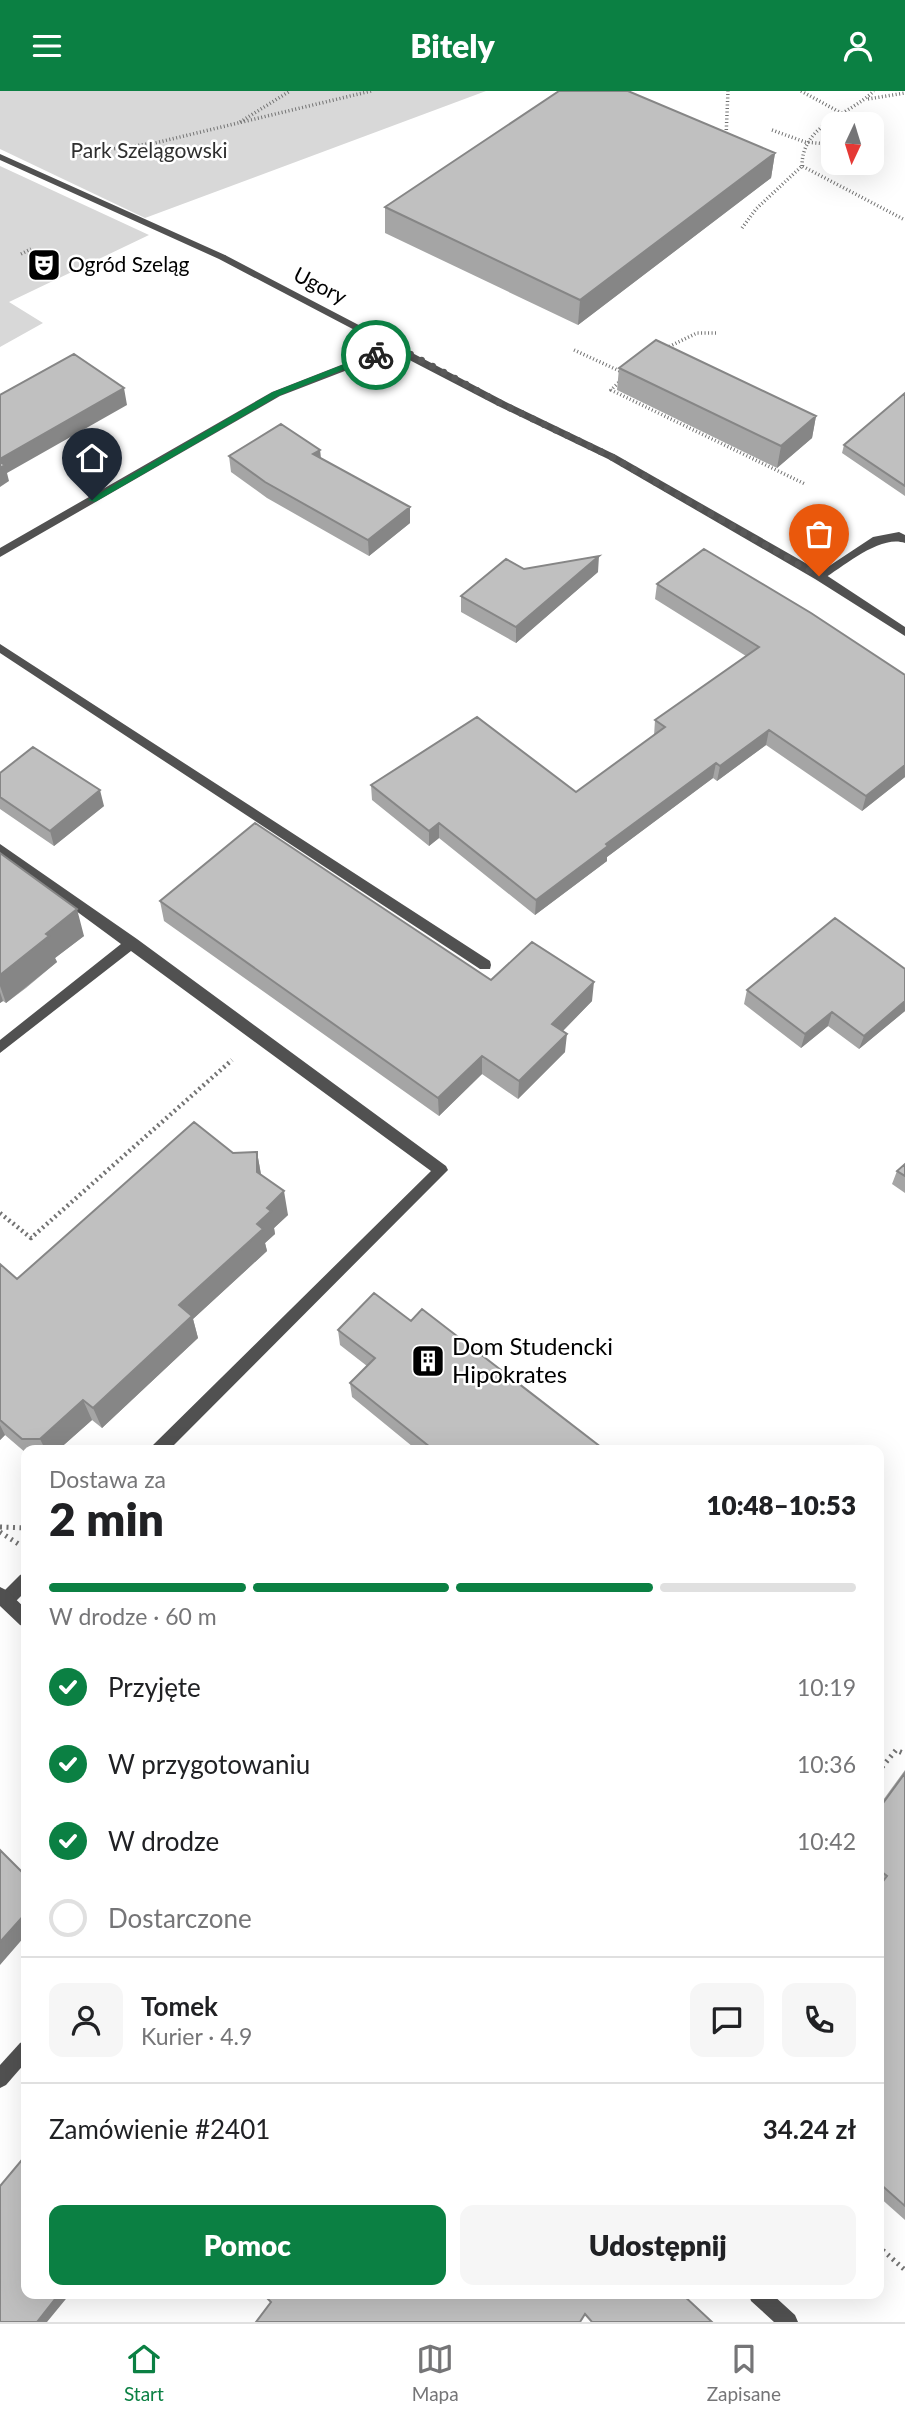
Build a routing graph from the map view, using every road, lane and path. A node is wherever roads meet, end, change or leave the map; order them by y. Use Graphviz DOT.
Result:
graph roads {
  1 [pos="290,91"];
  2 [pos="371,91"];
  3 [pos="728,91"];
  4 [pos="802,91"];
  5 [pos="874,91"];
  6 [pos="905,93"];
  7 [pos="867,99"];
  8 [pos="839,112"];
  9 [pos="846,112"];
  10 [pos="233,125"];
  11 [pos="821,128"];
  12 [pos="772,130"];
  13 [pos="805,142"];
  14 [pos="821,143"];
  15 [pos="726,146"];
  16 [pos="74,155"];
  17 [pos="0,157"];
  18 [pos="802,166"];
  19 [pos="905,220"];
  20 [pos="742,228"];
  21 [pos="31,249"];
  22 [pos="21,254"];
  23 [pos="716,334"];
  24 [pos="397,347"];
  25 [pos="574,350"];
  26 [pos="663,350"];
  27 [pos="805,484"];
  28 [pos="903,536"];
  29 [pos="0,553"];
  30 [pos="819,576"];
  31 [pos="905,632"];
  32 [pos="0,648"];
  33 [pos="0,849"];
  34 [pos="132,943"];
  35 [pos="485,965"];
  36 [pos="259,1036"];
  37 [pos="0,1048"];
  38 [pos="0,1213"];
  39 [pos="163,1445"];
  40 [pos="21,1528"];
  41 [pos="0,1530"];
  42 [pos="21,1545"];
  43 [pos="21,1584"];
  44 [pos="3,1597"];
  45 [pos="21,1614"];
  46 [pos="905,1754"];
  47 [pos="884,1764"];
  48 [pos="21,2055"];
  49 [pos="0,2079"];
  50 [pos="884,2251"];
  51 [pos="905,2270"];
  52 [pos="763,2299"];
  53 [pos="788,2322"];
  1 -- 10 [label="path"];
  2 -- 10 [label="path"];
  3 -- 15 [label="path"];
  4 -- 8 [label="path"];
  5 -- 7 [label="path"];
  6 -- 7 [label="path"];
  7 -- 9 [label="path"];
  10 -- 16 [label="path"];
  11 -- 13 [label="path"];
  12 -- 13 [label="path"];
  13 -- 14 [label="path"];
  13 -- 18 [label="path"];
  17 -- 24 [label="street, Ugory"];
  18 -- 19 [label="path"];
  18 -- 20 [label="path"];
  21 -- 22 [label="path"];
  23 -- 26 [label="path"];
  24 -- 29 [label="street"];
  24 -- 30 [label="street, Ugory"];
  25 -- 27 [label="path"];
  28 -- 30 [label="street"];
  30 -- 31 [label="street, Ugory"];
  32 -- 35 [label="street"];
  33 -- 34 [label="street"];
  34 -- 36 [label="street"];
  34 -- 37 [label="street"];
  36 -- 38 [label="path"];
  36 -- 39 [label="street"];
  40 -- 41 [label="path"];
  41 -- 42 [label="path"];
  43 -- 44 [label="street"];
  44 -- 45 [label="street"];
  46 -- 47 [label="path"];
  48 -- 49 [label="street"];
  50 -- 51 [label="path"];
  52 -- 53 [label="street"];
}
